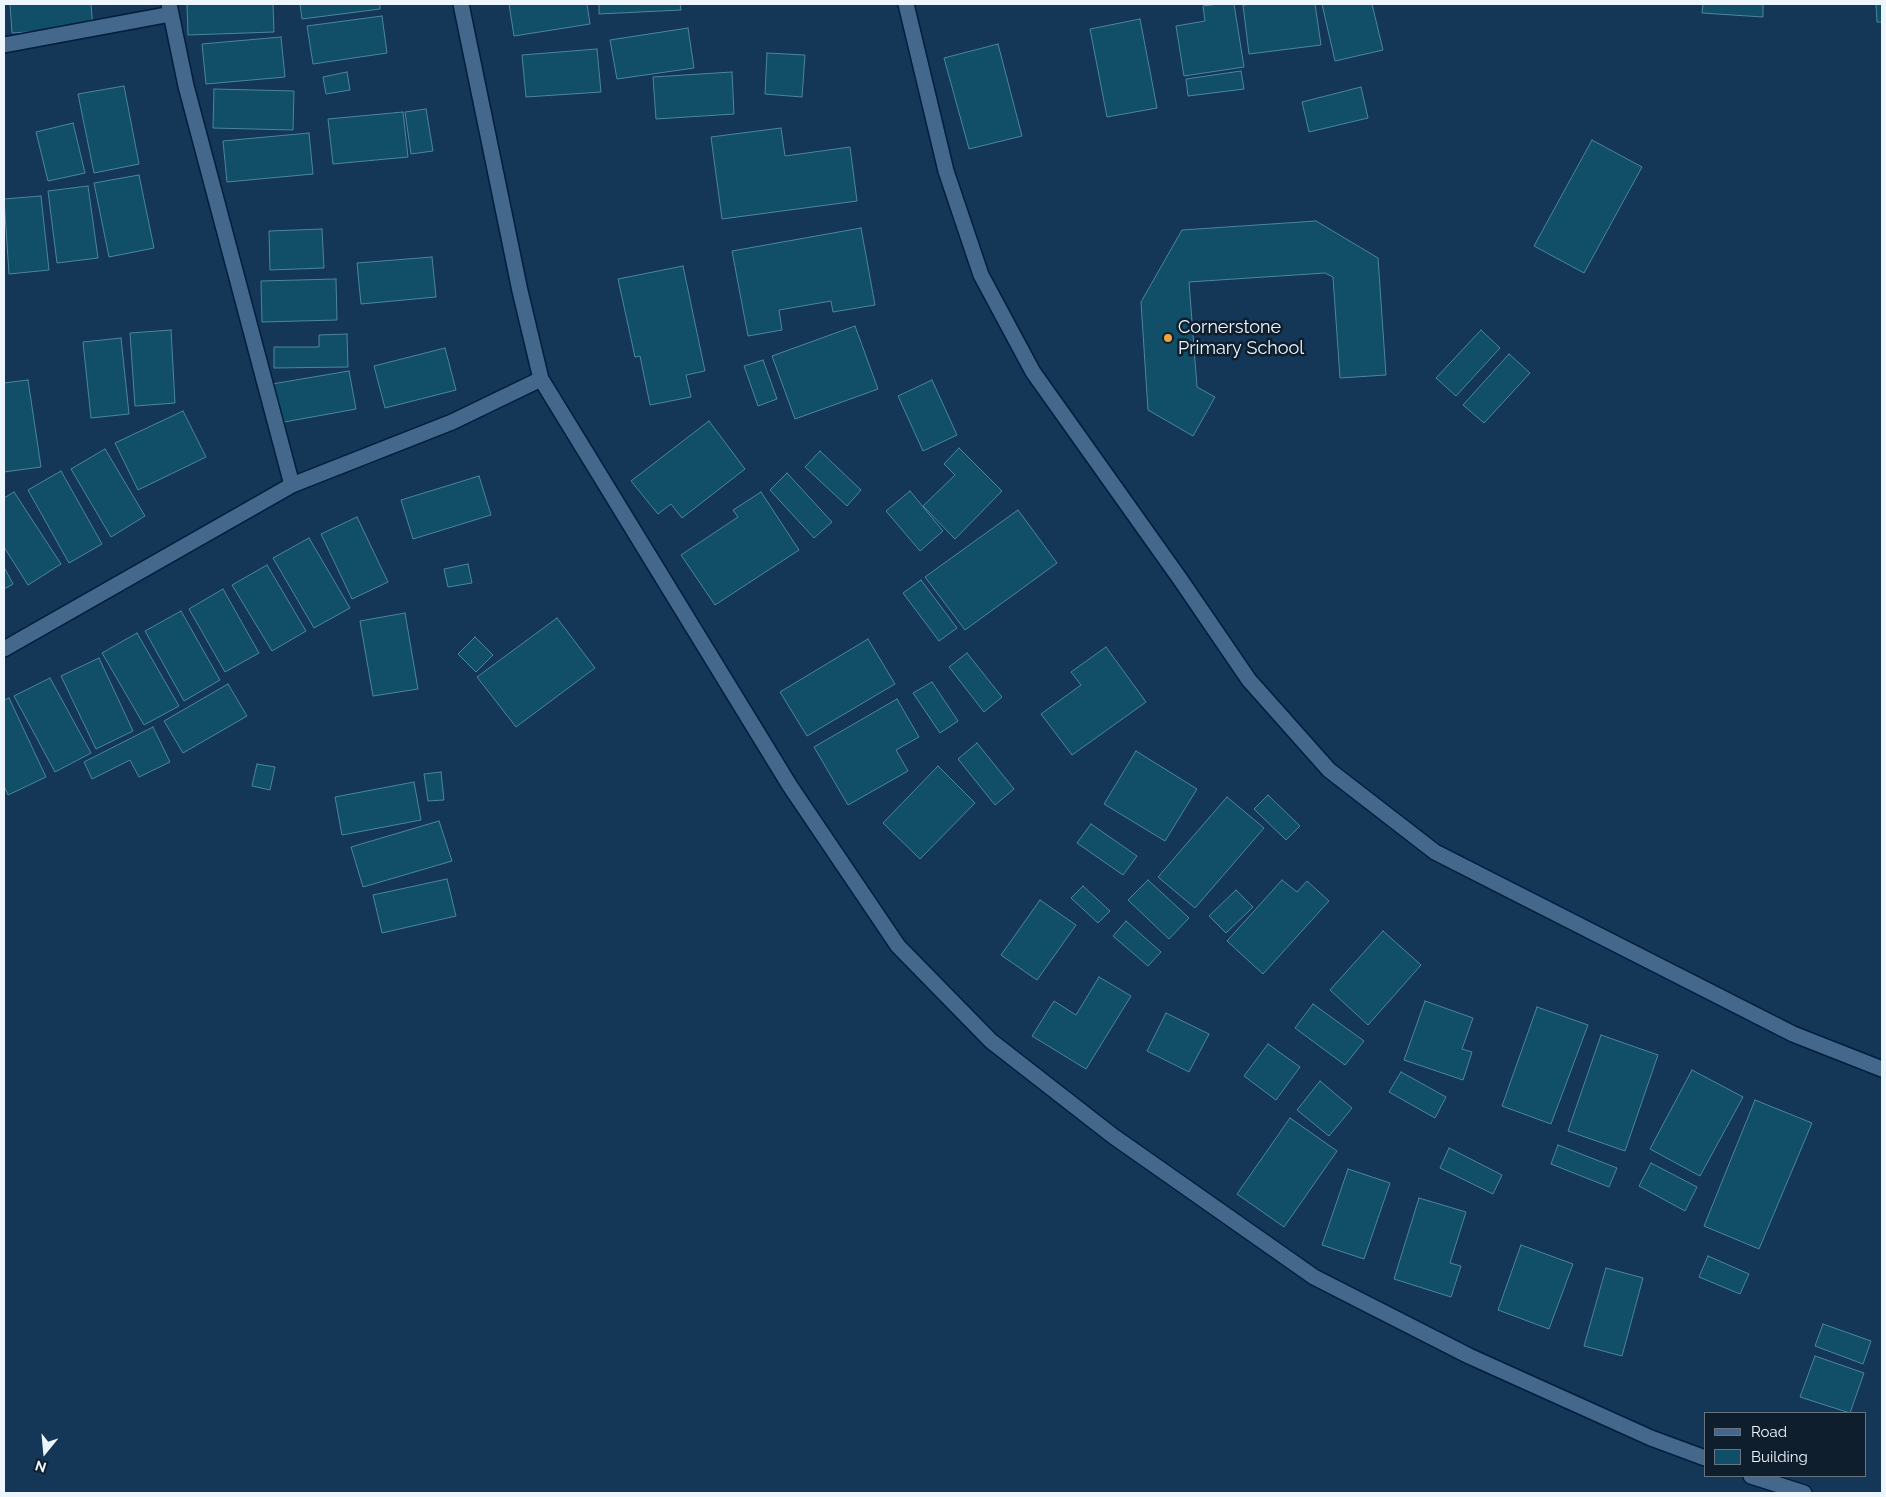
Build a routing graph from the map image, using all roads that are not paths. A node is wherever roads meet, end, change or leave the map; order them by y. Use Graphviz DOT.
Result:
graph roads {
  1 [pos="461,4"];
  2 [pos="910,4"];
  3 [pos="170,9"];
  4 [pos="4,45"];
  5 [pos="541,379"];
  6 [pos="292,485"];
  7 [pos="4,649"];
  8 [pos="1882,1069"];
  9 [pos="1704,1458"];
  10 [pos="1754,1477"];
  11 [pos="1804,1493"];
  1 -- 5 [label="street"];
  2 -- 8 [label="street"];
  3 -- 4 [label="street"];
  3 -- 6 [label="street"];
  5 -- 6 [label="street"];
  5 -- 9 [label="street"];
  6 -- 7 [label="street"];
  10 -- 11 [label="street"];
}
